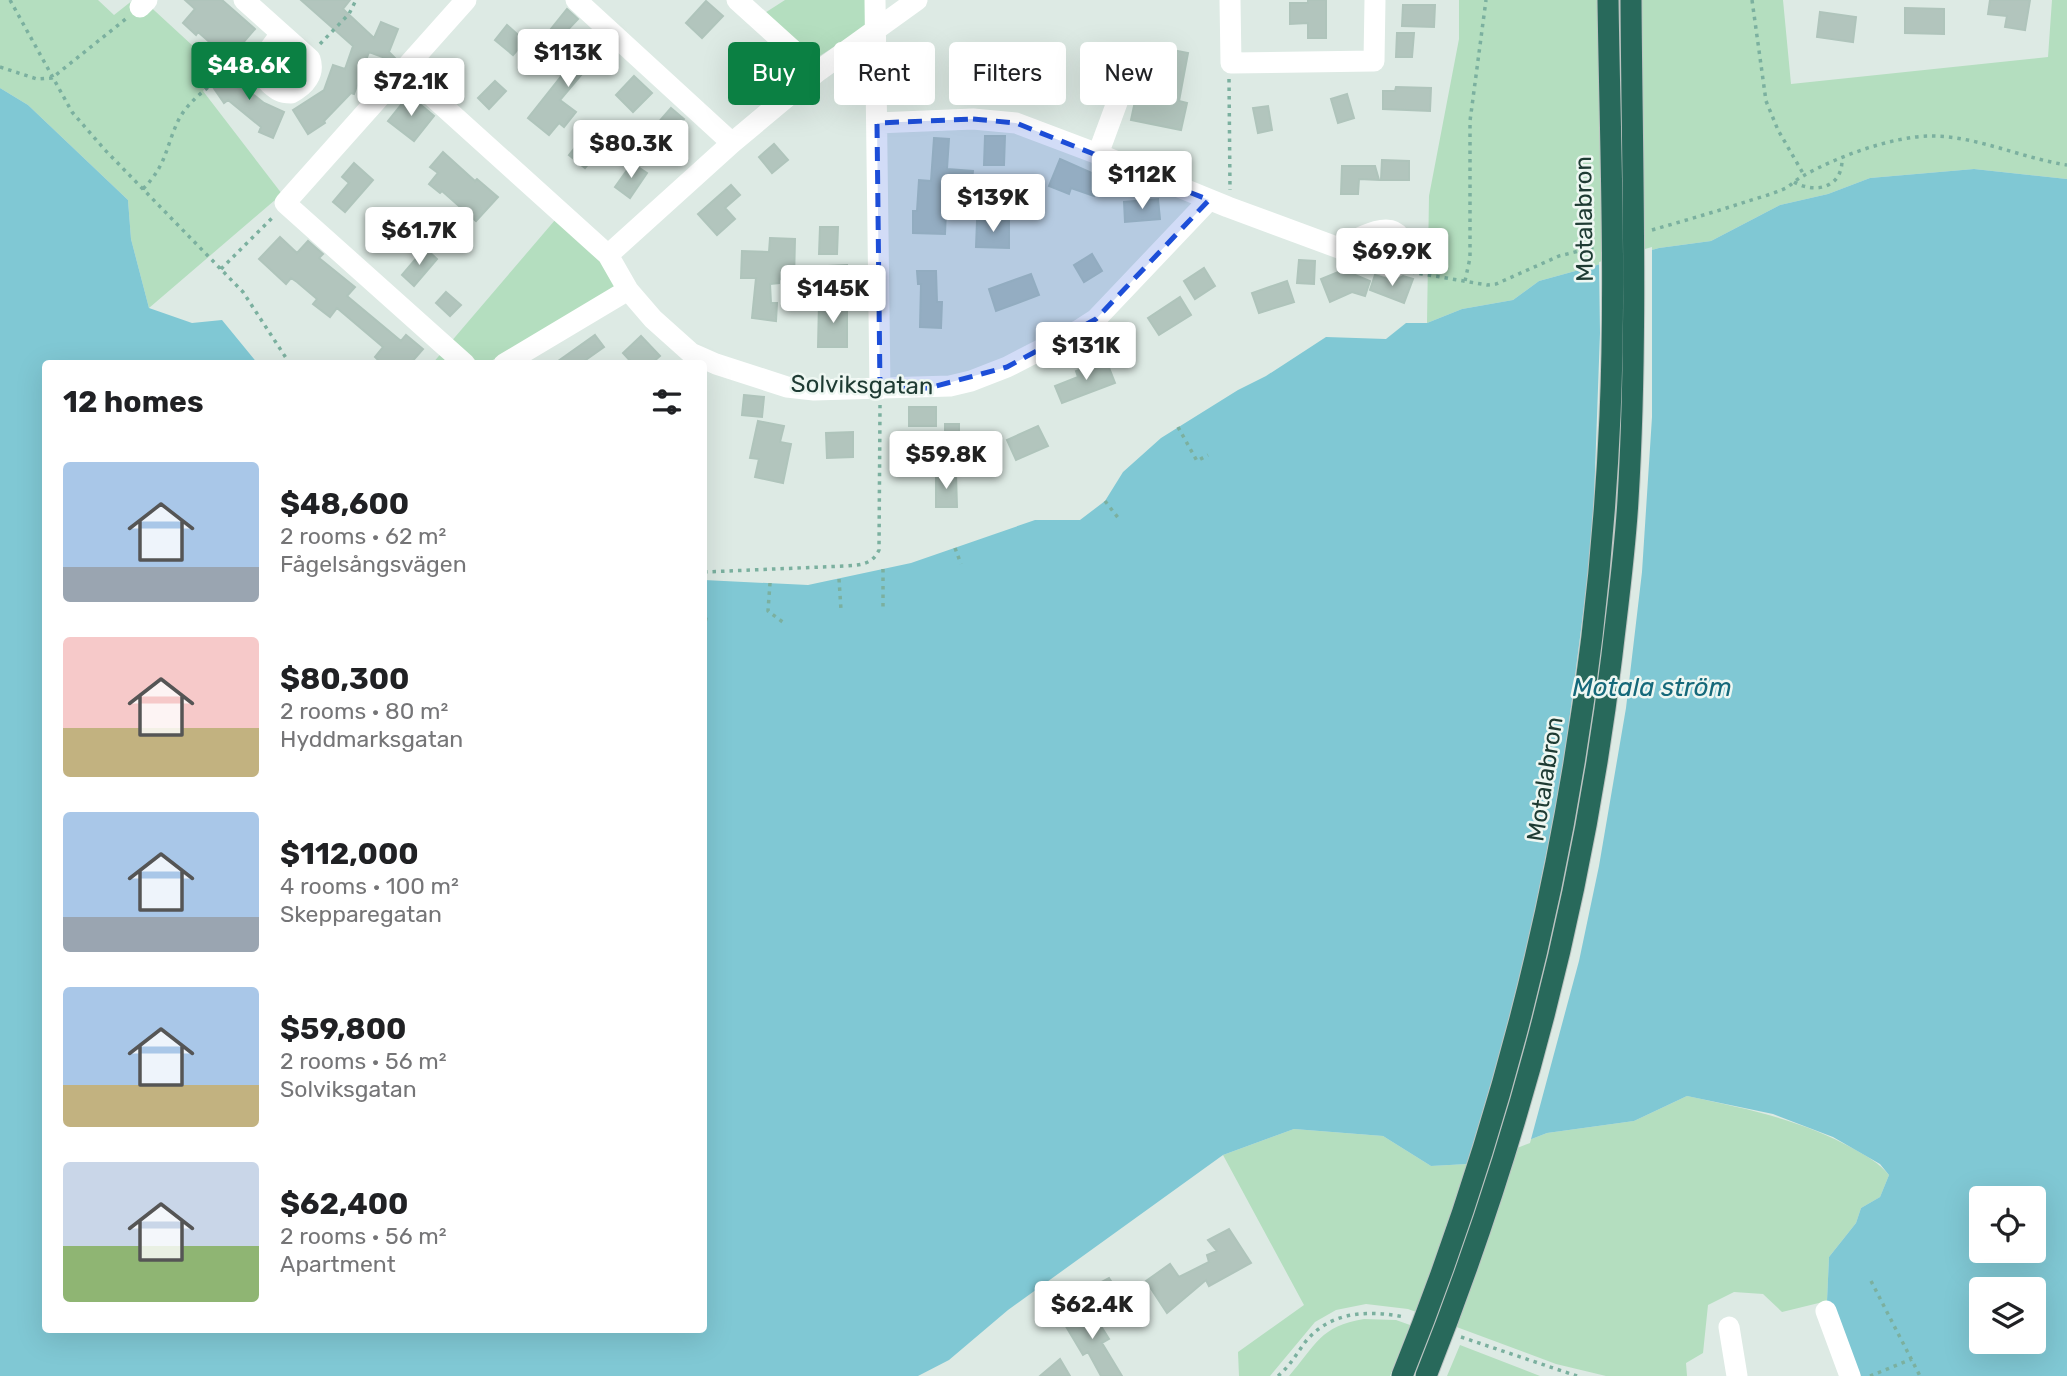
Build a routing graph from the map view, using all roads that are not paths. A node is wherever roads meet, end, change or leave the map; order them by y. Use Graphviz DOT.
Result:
graph roads {
  1 [pos="244,0"];
  2 [pos="466,0"];
  3 [pos="576,0"];
  4 [pos="737,0"];
  5 [pos="875,0"];
  6 [pos="917,0"];
  7 [pos="1230,0"];
  8 [pos="1375,0"];
  9 [pos="1608,0"];
  10 [pos="1631,0"];
  11 [pos="876,31"];
  12 [pos="281,34"];
  13 [pos="784,42"];
  14 [pos="403,70"];
  15 [pos="820,70"];
  16 [pos="777,105"];
  17 [pos="1116,105"];
  18 [pos="877,123"];
  19 [pos="732,143"];
  20 [pos="1098,154"];
  21 [pos="1219,203"];
  22 [pos="1339,247"];
  23 [pos="608,256"];
  24 [pos="628,290"];
  25 [pos="688,358"];
  26 [pos="461,360"];
  27 [pos="511,360"];
  28 [pos="707,362"];
  29 [pos="880,389"];
  30 [pos="1826,1311"];
  31 [pos="1729,1327"];
  32 [pos="1402,1376"];
  33 [pos="1426,1376"];
  34 [pos="1737,1376"];
  35 [pos="1850,1376"];
  1 -- 12 [label="street"];
  2 -- 14 [label="street"];
  3 -- 19 [label="street"];
  4 -- 13 [label="street"];
  5 -- 11 [label="street"];
  6 -- 11 [label="street"];
  7 -- 8 [label="street"];
  9 -- 32 [label="highway, Motalabron, bridge"];
  10 -- 33 [label="highway, Motalabron, bridge"];
  11 -- 15 [label="street"];
  11 -- 18 [label="street"];
  12 -- 12 [label="street"];
  14 -- 23 [label="street, Solviksgatan"];
  14 -- 26 [label="street"];
  16 -- 19 [label="street"];
  17 -- 20 [label="street"];
  18 -- 20 [label="street"];
  18 -- 29 [label="street"];
  19 -- 23 [label="street"];
  20 -- 21 [label="street"];
  21 -- 22 [label="street"];
  21 -- 29 [label="street, Solviksgatan"];
  23 -- 24 [label="street, Solviksgatan"];
  24 -- 25 [label="street, Solviksgatan"];
  24 -- 27 [label="street"];
  28 -- 29 [label="street, Solviksgatan"];
  30 -- 35 [label="street"];
  31 -- 34 [label="street"];
}
